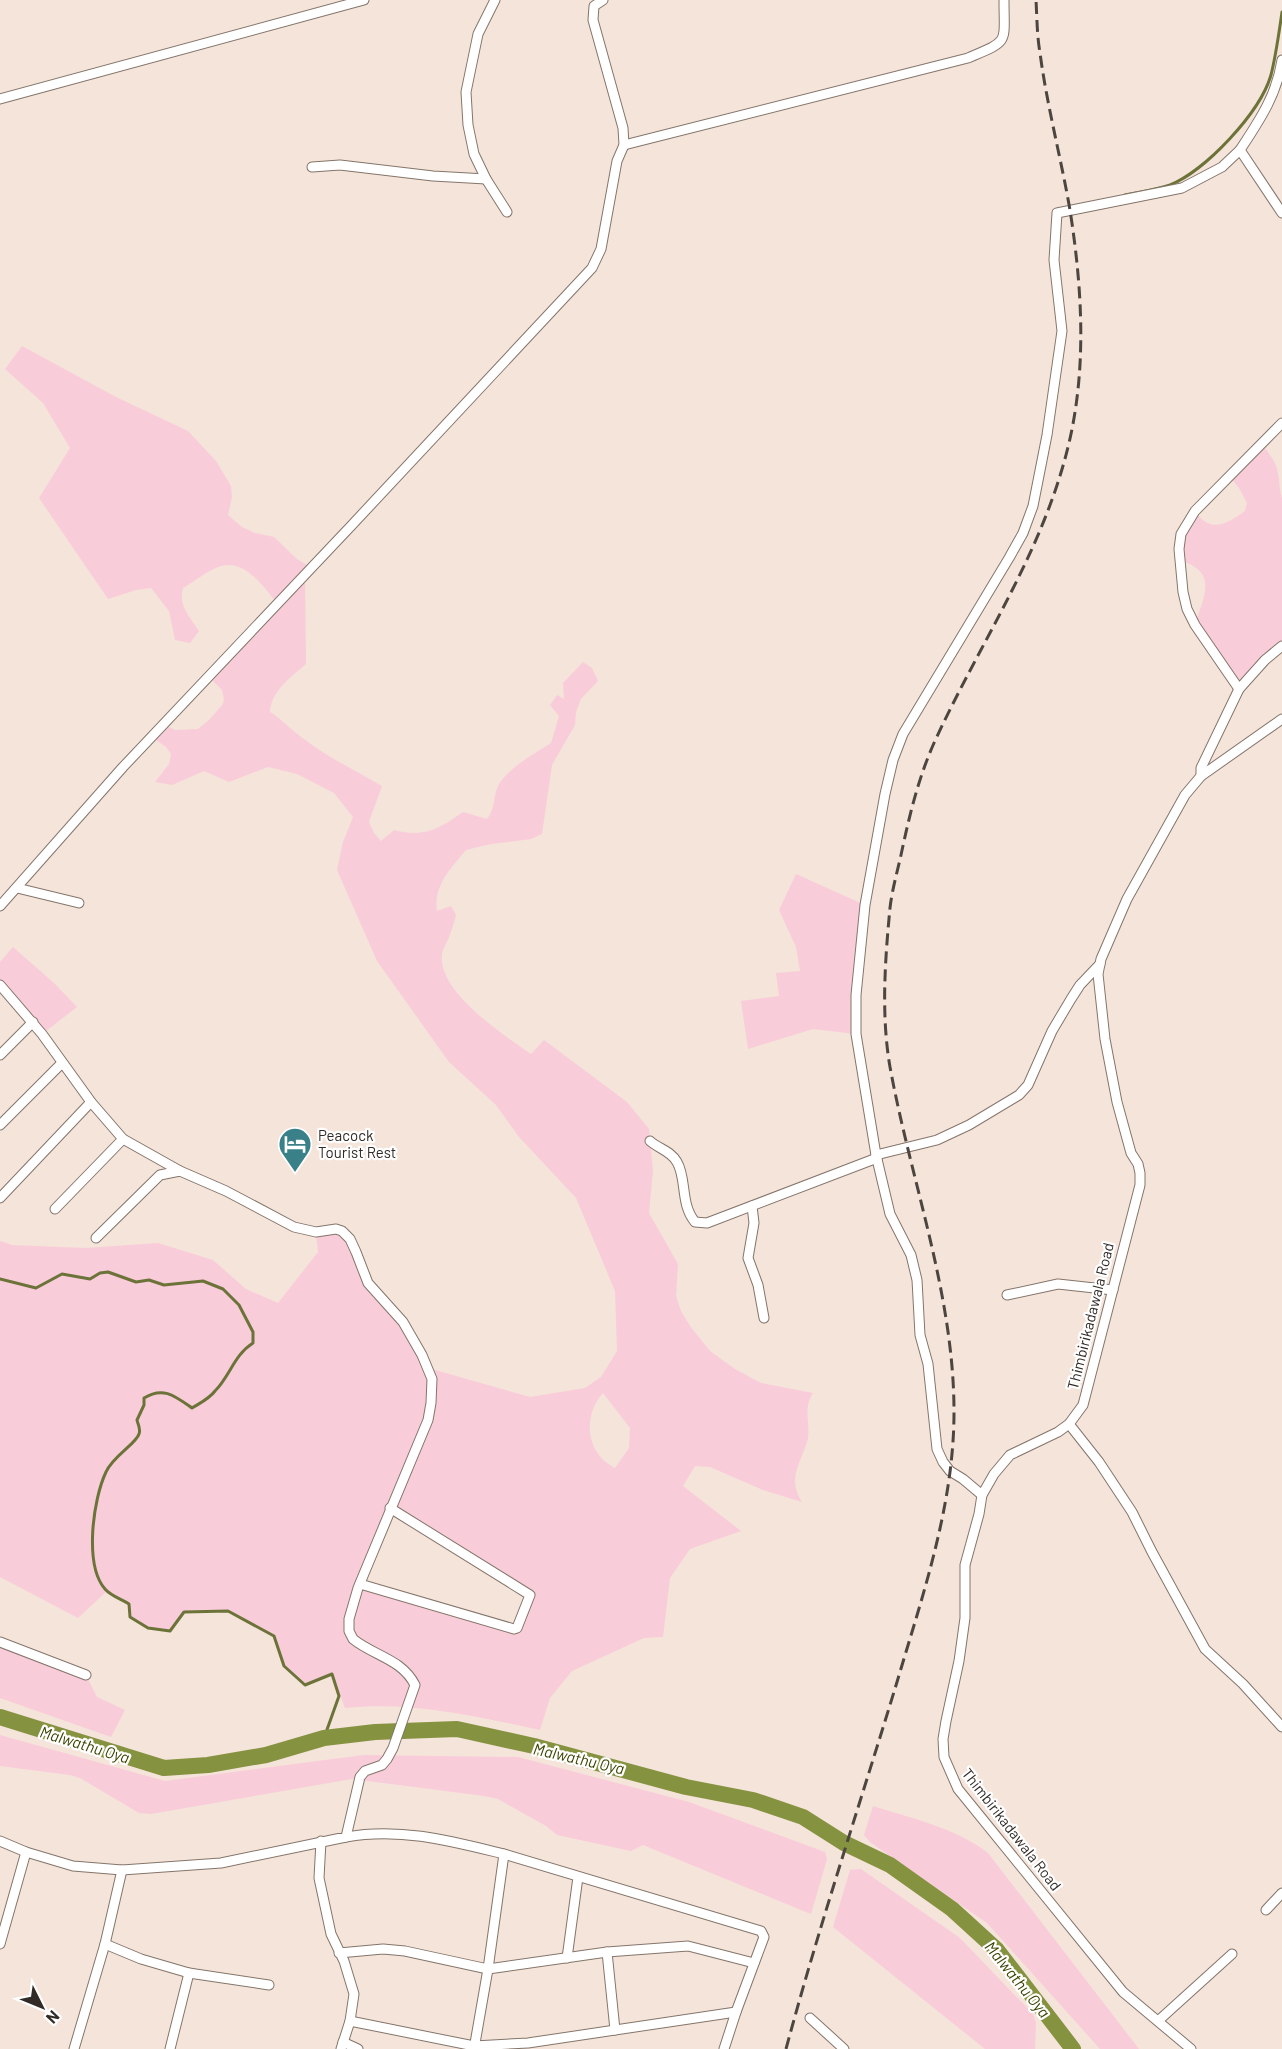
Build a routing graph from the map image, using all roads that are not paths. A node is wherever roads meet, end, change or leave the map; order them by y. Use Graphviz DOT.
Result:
graph roads {
  1 [pos="364,0"];
  2 [pos="495,0"];
  3 [pos="601,0"];
  4 [pos="1004,0"];
  5 [pos="1282,60"];
  6 [pos="1281,81"];
  7 [pos="0,99"];
  8 [pos="624,145"];
  9 [pos="1240,150"];
  10 [pos="312,167"];
  11 [pos="486,179"];
  12 [pos="507,212"];
  13 [pos="1282,213"];
  14 [pos="1282,423"];
  15 [pos="1282,646"];
  16 [pos="1239,689"];
  17 [pos="1282,719"];
  18 [pos="1201,773"];
  19 [pos="17,888"];
  20 [pos="0,891"];
  21 [pos="3,903"];
  22 [pos="79,903"];
  23 [pos="1100,964"];
  24 [pos="0,985"];
  25 [pos="33,1022"];
  26 [pos="0,1055"];
  27 [pos="62,1063"];
  28 [pos="91,1102"];
  29 [pos="0,1125"];
  30 [pos="123,1139"];
  31 [pos="650,1141"];
  32 [pos="877,1156"];
  33 [pos="180,1171"];
  34 [pos="0,1198"];
  35 [pos="752,1206"];
  36 [pos="55,1209"];
  37 [pos="96,1238"];
  38 [pos="1113,1290"];
  39 [pos="1007,1295"];
  40 [pos="764,1318"];
  41 [pos="1069,1424"];
  42 [pos="982,1495"];
  43 [pos="390,1508"];
  44 [pos="360,1584"];
  45 [pos="0,1642"];
  46 [pos="86,1676"];
  47 [pos="1282,1727"];
  48 [pos="346,1837"];
  49 [pos="0,1841"];
  50 [pos="321,1841"];
  51 [pos="26,1852"];
  52 [pos="504,1854"];
  53 [pos="122,1870"];
  54 [pos="578,1877"];
  55 [pos="1282,1893"];
  56 [pos="1266,1910"];
  57 [pos="0,1944"];
  58 [pos="105,1944"];
  59 [pos="607,1952"];
  60 [pos="339,1953"];
  61 [pos="1232,1954"];
  62 [pos="567,1958"];
  63 [pos="754,1963"];
  64 [pos="488,1969"];
  65 [pos="189,1973"];
  66 [pos="269,1985"];
  67 [pos="736,2012"];
  68 [pos="810,2018"];
  69 [pos="350,2021"];
  70 [pos="1158,2021"];
  71 [pos="615,2030"];
  72 [pos="342,2045"];
  73 [pos="474,2048"];
  74 [pos="74,2049"];
  75 [pos="170,2049"];
  76 [pos="358,2049"];
  77 [pos="724,2049"];
  78 [pos="844,2049"];
  79 [pos="1191,2049"];
  1 -- 7 [label="street"];
  2 -- 11 [label="street"];
  3 -- 8 [label="street"];
  4 -- 8 [label="street"];
  5 -- 6 [label="street"];
  6 -- 9 [label="street"];
  8 -- 19 [label="street"];
  9 -- 13 [label="street"];
  9 -- 32 [label="street"];
  10 -- 11 [label="street"];
  11 -- 12 [label="street"];
  14 -- 16 [label="street"];
  15 -- 16 [label="street"];
  16 -- 18 [label="street"];
  17 -- 18 [label="street"];
  18 -- 23 [label="street, Thimbirikadawala Road"];
  19 -- 21 [label="street"];
  19 -- 22 [label="street"];
  20 -- 21 [label="street"];
  23 -- 32 [label="street"];
  23 -- 38 [label="street, Thimbirikadawala Road"];
  24 -- 25 [label="street"];
  25 -- 26 [label="street"];
  25 -- 27 [label="street"];
  27 -- 28 [label="street"];
  27 -- 29 [label="street"];
  28 -- 30 [label="street"];
  28 -- 34 [label="street"];
  30 -- 33 [label="street"];
  30 -- 36 [label="street"];
  31 -- 35 [label="street"];
  32 -- 35 [label="street"];
  32 -- 42 [label="street"];
  33 -- 37 [label="street"];
  33 -- 43 [label="street"];
  35 -- 40 [label="street"];
  38 -- 39 [label="street"];
  38 -- 41 [label="street, Thimbirikadawala Road"];
  41 -- 42 [label="street, Thimbirikadawala Road"];
  41 -- 47 [label="street"];
  42 -- 70 [label="street, Thimbirikadawala Road"];
  43 -- 44 [label="street"];
  43 -- 44 [label="street"];
  44 -- 48 [label="street"];
  45 -- 46 [label="street"];
  48 -- 50 [label="street"];
  48 -- 52 [label="street"];
  49 -- 51 [label="street"];
  50 -- 53 [label="street"];
  50 -- 60 [label="street"];
  51 -- 53 [label="street"];
  51 -- 57 [label="street"];
  52 -- 54 [label="street"];
  52 -- 64 [label="street"];
  53 -- 58 [label="street"];
  54 -- 62 [label="street"];
  54 -- 63 [label="street"];
  55 -- 56 [label="street"];
  58 -- 65 [label="street"];
  58 -- 74 [label="street"];
  59 -- 62 [label="street"];
  59 -- 63 [label="street"];
  59 -- 71 [label="street"];
  60 -- 64 [label="street"];
  60 -- 69 [label="street"];
  61 -- 70 [label="street"];
  62 -- 64 [label="street"];
  63 -- 67 [label="street"];
  64 -- 73 [label="street"];
  65 -- 66 [label="street"];
  65 -- 75 [label="street"];
  67 -- 71 [label="street"];
  67 -- 77 [label="street"];
  68 -- 78 [label="street"];
  69 -- 72 [label="street"];
  69 -- 73 [label="street"];
  70 -- 79 [label="street, Thimbirikadawala Road"];
  71 -- 73 [label="street"];
  72 -- 76 [label="street"];
}
